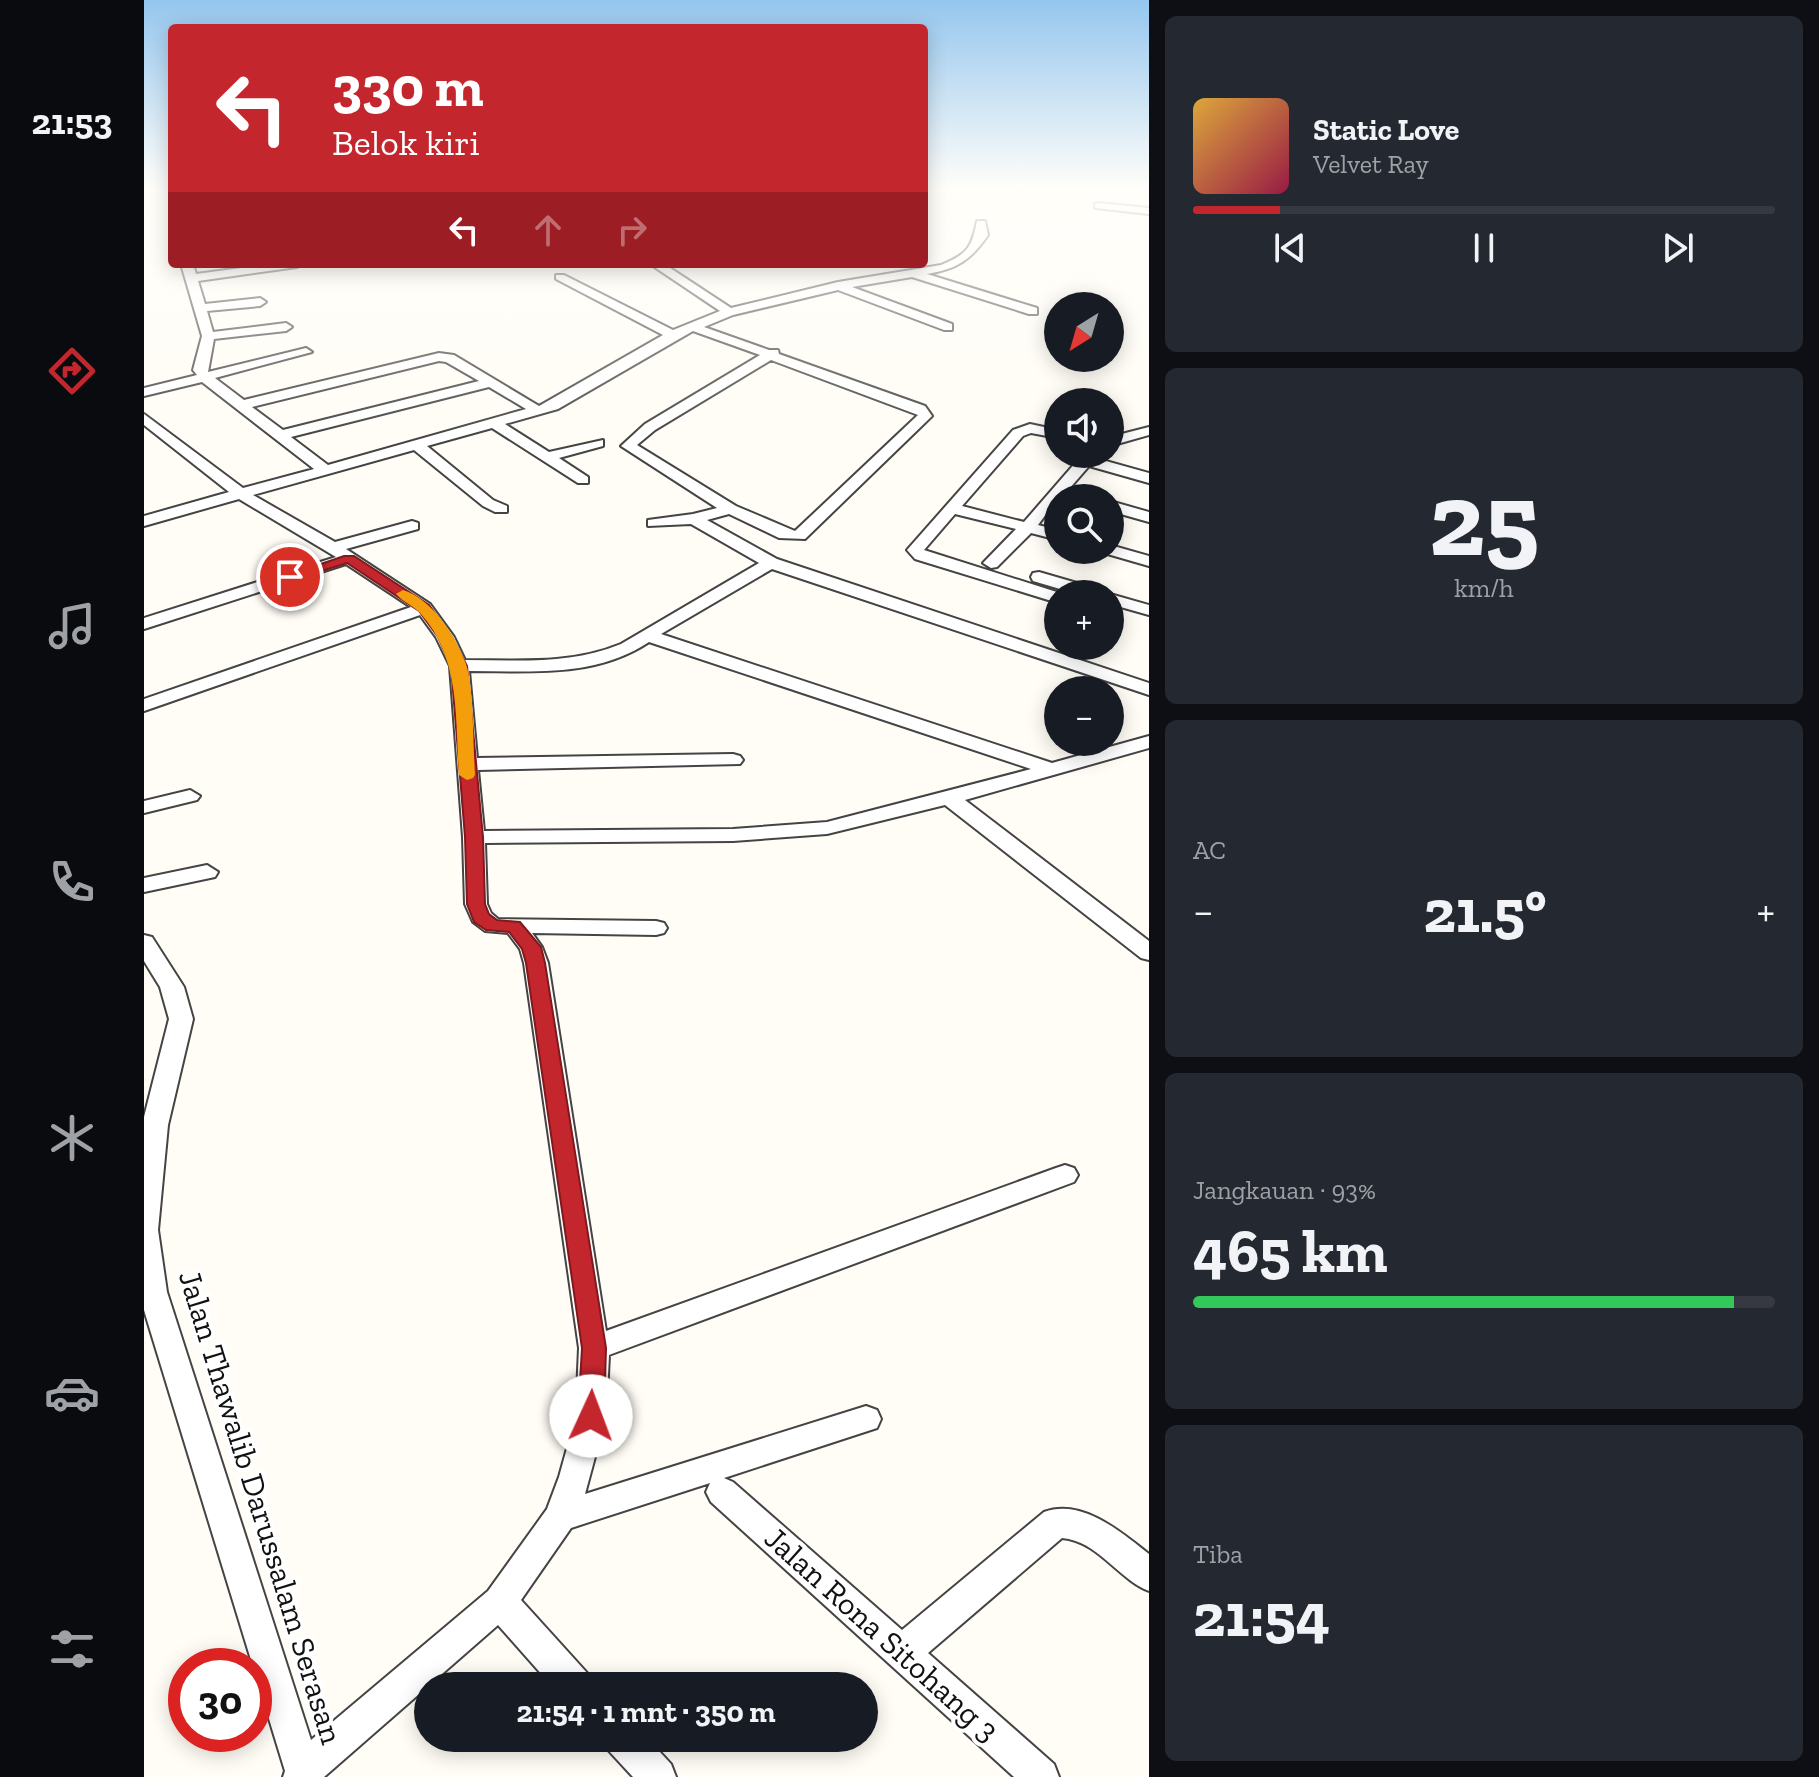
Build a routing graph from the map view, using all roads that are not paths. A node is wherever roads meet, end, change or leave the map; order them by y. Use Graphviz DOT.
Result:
graph roads {
  1 [pos="188,271"];
  2 [pos="667,271"];
  3 [pos="929,271"];
  4 [pos="916,275"];
  5 [pos="560,277"];
  6 [pos="838,286"];
  7 [pos="260,302"];
  8 [pos="202,308"];
  9 [pos="1033,311"];
  10 [pos="729,312"];
  11 [pos="286,327"];
  12 [pos="693,327"];
  13 [pos="948,327"];
  14 [pos="672,335"];
  15 [pos="208,336"];
  16 [pos="306,352"];
  17 [pos="773,353"];
  18 [pos="205,377"];
  19 [pos="489,383"];
  20 [pos="144,392"];
  21 [pos="242,405"];
  22 [pos="537,410"];
  23 [pos="144,418"];
  24 [pos="494,423"];
  25 [pos="1044,431"];
  26 [pos="1149,431"];
  27 [pos="282,435"];
  28 [pos="1128,437"];
  29 [pos="1124,438"];
  30 [pos="598,443"];
  31 [pos="1149,443"];
  32 [pos="416,444"];
  33 [pos="545,457"];
  34 [pos="1079,468"];
  35 [pos="1120,468"];
  36 [pos="325,470"];
  37 [pos="1149,478"];
  38 [pos="583,480"];
  39 [pos="1066,484"];
  40 [pos="239,493"];
  41 [pos="951,508"];
  42 [pos="501,509"];
  43 [pos="730,509"];
  44 [pos="1044,509"];
  45 [pos="1124,510"];
  46 [pos="1149,517"];
  47 [pos="694,519"];
  48 [pos="144,521"];
  49 [pos="654,523"];
  50 [pos="412,526"];
  51 [pos="1029,526"];
  52 [pos="1044,531"];
  53 [pos="918,543"];
  54 [pos="341,553"];
  55 [pos="1124,554"];
  56 [pos="1149,561"];
  57 [pos="771,563"];
  58 [pos="991,563"];
  59 [pos="1048,580"];
  60 [pos="1044,594"];
  61 [pos="1124,603"];
  62 [pos="424,608"];
  63 [pos="1149,610"];
  64 [pos="1124,618"];
  65 [pos="1149,618"];
  66 [pos="144,624"];
  67 [pos="647,635"];
  68 [pos="459,666"];
  69 [pos="1149,689"];
  70 [pos="144,705"];
  71 [pos="1149,742"];
  72 [pos="733,760"];
  73 [pos="466,764"];
  74 [pos="1051,769"];
  75 [pos="190,796"];
  76 [pos="949,798"];
  77 [pos="144,807"];
  78 [pos="474,837"];
  79 [pos="207,872"];
  80 [pos="144,885"];
  81 [pos="514,926"];
  82 [pos="656,928"];
  83 [pos="144,942"];
  84 [pos="1147,950"];
  85 [pos="150,1124"];
  86 [pos="1065,1175"];
  87 [pos="594,1348"];
  88 [pos="866,1419"];
  89 [pos="722,1492"];
  90 [pos="560,1517"];
  91 [pos="1149,1575"];
  92 [pos="500,1602"];
  93 [pos="903,1652"];
  94 [pos="562,1672"];
  95 [pos="635,1752"];
  96 [pos="302,1774"];
  97 [pos="658,1777"];
  98 [pos="1041,1777"];
  1 -- 8 [label="street"];
  2 -- 10 [label="street"];
  3 -- 4 [label="street"];
  4 -- 6 [label="street"];
  4 -- 9 [label="street"];
  5 -- 14 [label="street"];
  6 -- 10 [label="street"];
  6 -- 13 [label="street"];
  7 -- 8 [label="street"];
  8 -- 15 [label="street"];
  10 -- 12 [label="street"];
  11 -- 15 [label="street"];
  12 -- 14 [label="street"];
  12 -- 17 [label="street"];
  14 -- 22 [label="street"];
  15 -- 18 [label="street"];
  16 -- 18 [label="street"];
  17 -- 43 [label="street"];
  17 -- 43 [label="street"];
  18 -- 20 [label="street"];
  18 -- 21 [label="street"];
  19 -- 21 [label="street"];
  19 -- 22 [label="street"];
  19 -- 27 [label="street"];
  21 -- 27 [label="street"];
  22 -- 24 [label="street"];
  23 -- 40 [label="street"];
  24 -- 32 [label="street"];
  24 -- 33 [label="street"];
  25 -- 41 [label="street"];
  26 -- 28 [label="street"];
  27 -- 36 [label="street"];
  28 -- 29 [label="street"];
  28 -- 31 [label="street"];
  30 -- 33 [label="street"];
  32 -- 36 [label="street"];
  32 -- 42 [label="street"];
  33 -- 38 [label="street"];
  34 -- 39 [label="street"];
  35 -- 37 [label="street"];
  36 -- 40 [label="street"];
  40 -- 48 [label="street"];
  40 -- 54 [label="street"];
  41 -- 51 [label="street"];
  41 -- 53 [label="street"];
  43 -- 47 [label="street"];
  44 -- 51 [label="street"];
  45 -- 46 [label="street"];
  47 -- 49 [label="street"];
  47 -- 57 [label="street"];
  50 -- 54 [label="street"];
  51 -- 52 [label="street"];
  51 -- 58 [label="street"];
  53 -- 58 [label="street"];
  53 -- 60 [label="street"];
  54 -- 62 [label="street"];
  54 -- 66 [label="street"];
  55 -- 56 [label="street"];
  57 -- 67 [label="street"];
  57 -- 69 [label="street"];
  58 -- 59 [label="street"];
  61 -- 63 [label="street"];
  62 -- 68 [label="street"];
  62 -- 70 [label="street"];
  64 -- 65 [label="street"];
  67 -- 68 [label="street"];
  67 -- 74 [label="street"];
  68 -- 73 [label="street"];
  71 -- 74 [label="street"];
  72 -- 73 [label="street"];
  73 -- 78 [label="street"];
  74 -- 76 [label="street"];
  75 -- 77 [label="street"];
  76 -- 78 [label="street"];
  76 -- 84 [label="street"];
  78 -- 81 [label="street"];
  79 -- 80 [label="street"];
  81 -- 82 [label="street"];
  81 -- 87 [label="street"];
  83 -- 85 [label="street, Jalan Thawalib Darussalam Serasan"];
  85 -- 96 [label="street, Jalan Thawalib Darussalam Serasan"];
  86 -- 87 [label="street"];
  87 -- 90 [label="street"];
  88 -- 90 [label="street"];
  89 -- 93 [label="street, Jalan Rona Sitohang 3"];
  90 -- 92 [label="street"];
  91 -- 93 [label="street"];
  92 -- 94 [label="street"];
  92 -- 96 [label="street"];
  93 -- 98 [label="street, Jalan Rona Sitohang 3"];
  95 -- 97 [label="street"];
}
